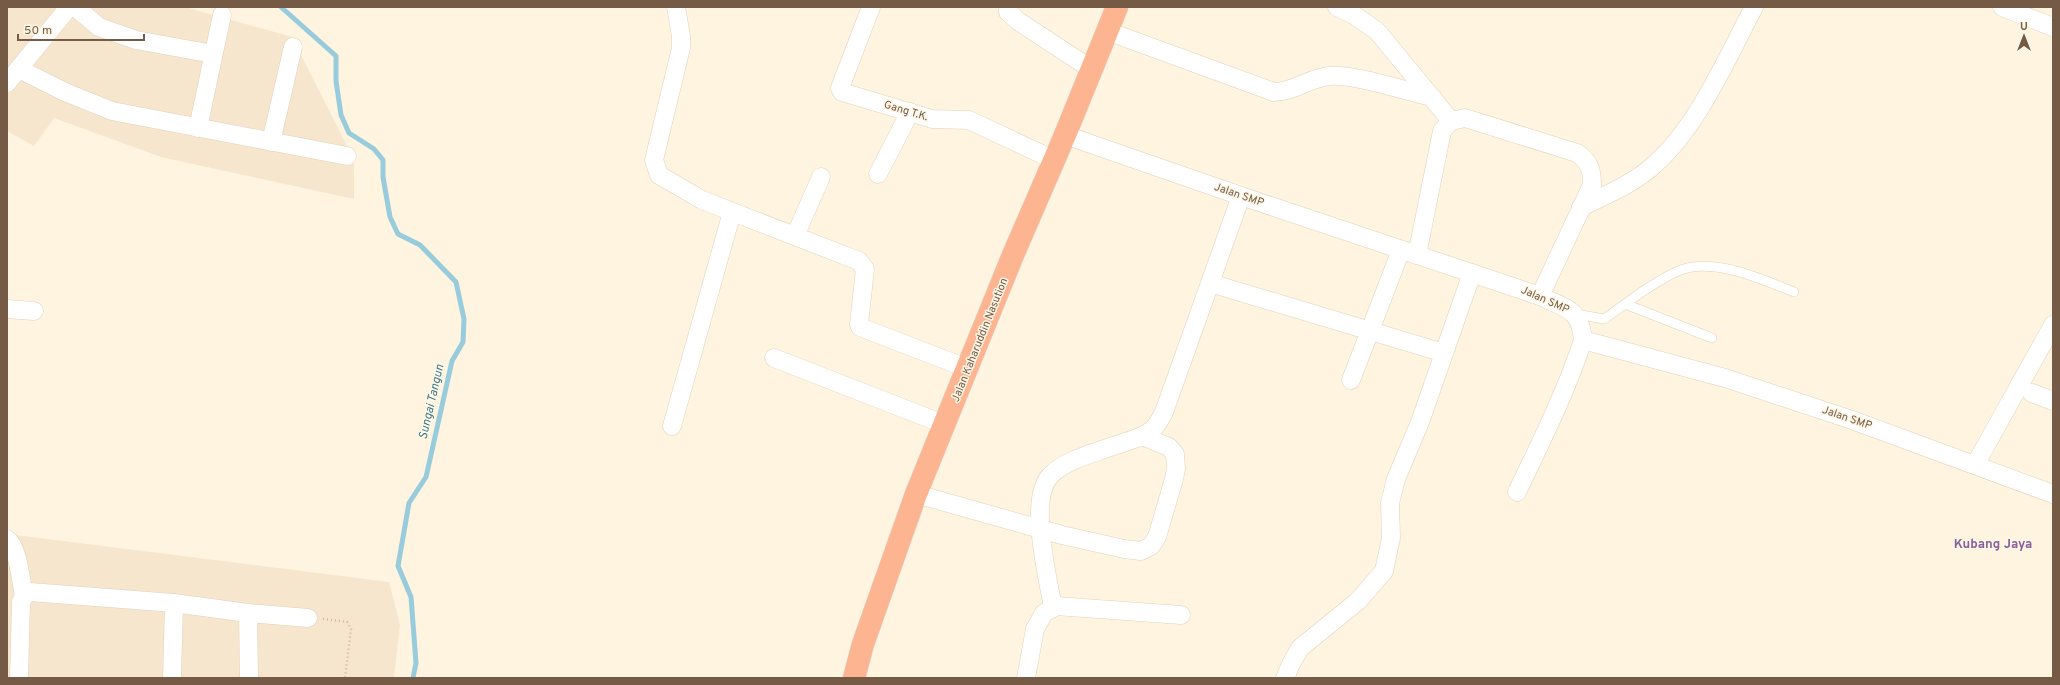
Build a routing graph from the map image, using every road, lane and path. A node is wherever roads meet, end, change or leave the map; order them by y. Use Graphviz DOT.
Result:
graph roads {
  1 [pos="69,7"];
  2 [pos="75,7"];
  3 [pos="676,7"];
  4 [pos="871,7"];
  5 [pos="1008,7"];
  6 [pos="1117,7"];
  7 [pos="1337,7"];
  8 [pos="1754,7"];
  9 [pos="2002,7"];
  10 [pos="222,15"];
  11 [pos="2053,27"];
  12 [pos="1107,31"];
  13 [pos="293,47"];
  14 [pos="213,54"];
  15 [pos="19,68"];
  16 [pos="1091,68"];
  17 [pos="7,83"];
  18 [pos="1432,97"];
  19 [pos="910,112"];
  20 [pos="1451,121"];
  21 [pos="198,128"];
  22 [pos="1065,135"];
  23 [pos="272,142"];
  24 [pos="347,156"];
  25 [pos="1054,160"];
  26 [pos="878,174"];
  27 [pos="821,177"];
  28 [pos="1241,196"];
  29 [pos="1581,207"];
  30 [pos="732,212"];
  31 [pos="795,236"];
  32 [pos="1409,252"];
  33 [pos="1472,273"];
  34 [pos="1210,283"];
  35 [pos="1794,292"];
  36 [pos="1540,296"];
  37 [pos="1625,304"];
  38 [pos="7,309"];
  39 [pos="34,311"];
  40 [pos="1576,314"];
  41 [pos="2053,325"];
  42 [pos="1370,331"];
  43 [pos="1712,338"];
  44 [pos="1583,340"];
  45 [pos="1444,353"];
  46 [pos="774,358"];
  47 [pos="968,369"];
  48 [pos="1351,380"];
  49 [pos="2032,394"];
  50 [pos="2053,401"];
  51 [pos="946,425"];
  52 [pos="672,426"];
  53 [pos="1142,436"];
  54 [pos="1975,465"];
  55 [pos="1517,492"];
  56 [pos="916,494"];
  57 [pos="2053,494"];
  58 [pos="1039,528"];
  59 [pos="7,538"];
  60 [pos="24,596"];
  61 [pos="174,603"];
  62 [pos="1053,608"];
  63 [pos="248,613"];
  64 [pos="1181,615"];
  65 [pos="308,618"];
  66 [pos="19,678"];
  67 [pos="172,678"];
  68 [pos="249,678"];
  69 [pos="345,678"];
  70 [pos="854,678"];
  71 [pos="1026,678"];
  72 [pos="1285,678"];
  1 -- 15 [label="street"];
  2 -- 14 [label="street"];
  3 -- 30 [label="street"];
  4 -- 19 [label="street, Gang T.K."];
  5 -- 16 [label="street"];
  6 -- 12 [label="highway, Jalan Kaharuddin Nasution"];
  7 -- 18 [label="street"];
  8 -- 29 [label="street"];
  9 -- 11 [label="street"];
  10 -- 14 [label="street"];
  12 -- 16 [label="highway, Jalan Kaharuddin Nasution"];
  12 -- 18 [label="street"];
  13 -- 23 [label="street"];
  14 -- 21 [label="street"];
  15 -- 17 [label="street"];
  15 -- 21 [label="street"];
  16 -- 22 [label="highway, Jalan Kaharuddin Nasution"];
  18 -- 20 [label="street"];
  19 -- 25 [label="street, Gang T.K."];
  19 -- 26 [label="street"];
  20 -- 29 [label="street"];
  20 -- 32 [label="street"];
  21 -- 23 [label="street"];
  22 -- 25 [label="highway, Jalan Kaharuddin Nasution"];
  22 -- 28 [label="street, Jalan SMP"];
  23 -- 24 [label="street"];
  25 -- 47 [label="highway, Jalan Kaharuddin Nasution"];
  27 -- 31 [label="street"];
  28 -- 32 [label="street, Jalan SMP"];
  28 -- 34 [label="street"];
  29 -- 36 [label="street"];
  30 -- 31 [label="street"];
  30 -- 52 [label="street"];
  31 -- 47 [label="street"];
  32 -- 33 [label="street, Jalan SMP"];
  32 -- 42 [label="street"];
  33 -- 36 [label="street, Jalan SMP"];
  33 -- 45 [label="street"];
  34 -- 42 [label="street"];
  34 -- 53 [label="street"];
  35 -- 37 [label="lane"];
  36 -- 40 [label="street, Jalan SMP"];
  37 -- 40 [label="lane"];
  37 -- 43 [label="lane"];
  38 -- 39 [label="street"];
  40 -- 44 [label="street, Jalan SMP"];
  41 -- 54 [label="street"];
  42 -- 45 [label="street"];
  42 -- 48 [label="street"];
  44 -- 54 [label="street, Jalan SMP"];
  44 -- 55 [label="street"];
  45 -- 72 [label="street"];
  46 -- 51 [label="street"];
  47 -- 51 [label="highway, Jalan Kaharuddin Nasution"];
  49 -- 50 [label="street"];
  51 -- 56 [label="highway, Jalan Kaharuddin Nasution"];
  53 -- 58 [label="street"];
  53 -- 58 [label="street"];
  54 -- 57 [label="street, Jalan SMP"];
  56 -- 58 [label="street"];
  56 -- 70 [label="highway, Jalan Kaharuddin Nasution"];
  58 -- 62 [label="street"];
  59 -- 60 [label="street"];
  60 -- 61 [label="street"];
  60 -- 66 [label="street"];
  61 -- 63 [label="street"];
  61 -- 67 [label="street"];
  62 -- 64 [label="street"];
  62 -- 71 [label="street"];
  63 -- 65 [label="street"];
  63 -- 68 [label="street"];
  65 -- 69 [label="path"];
}
